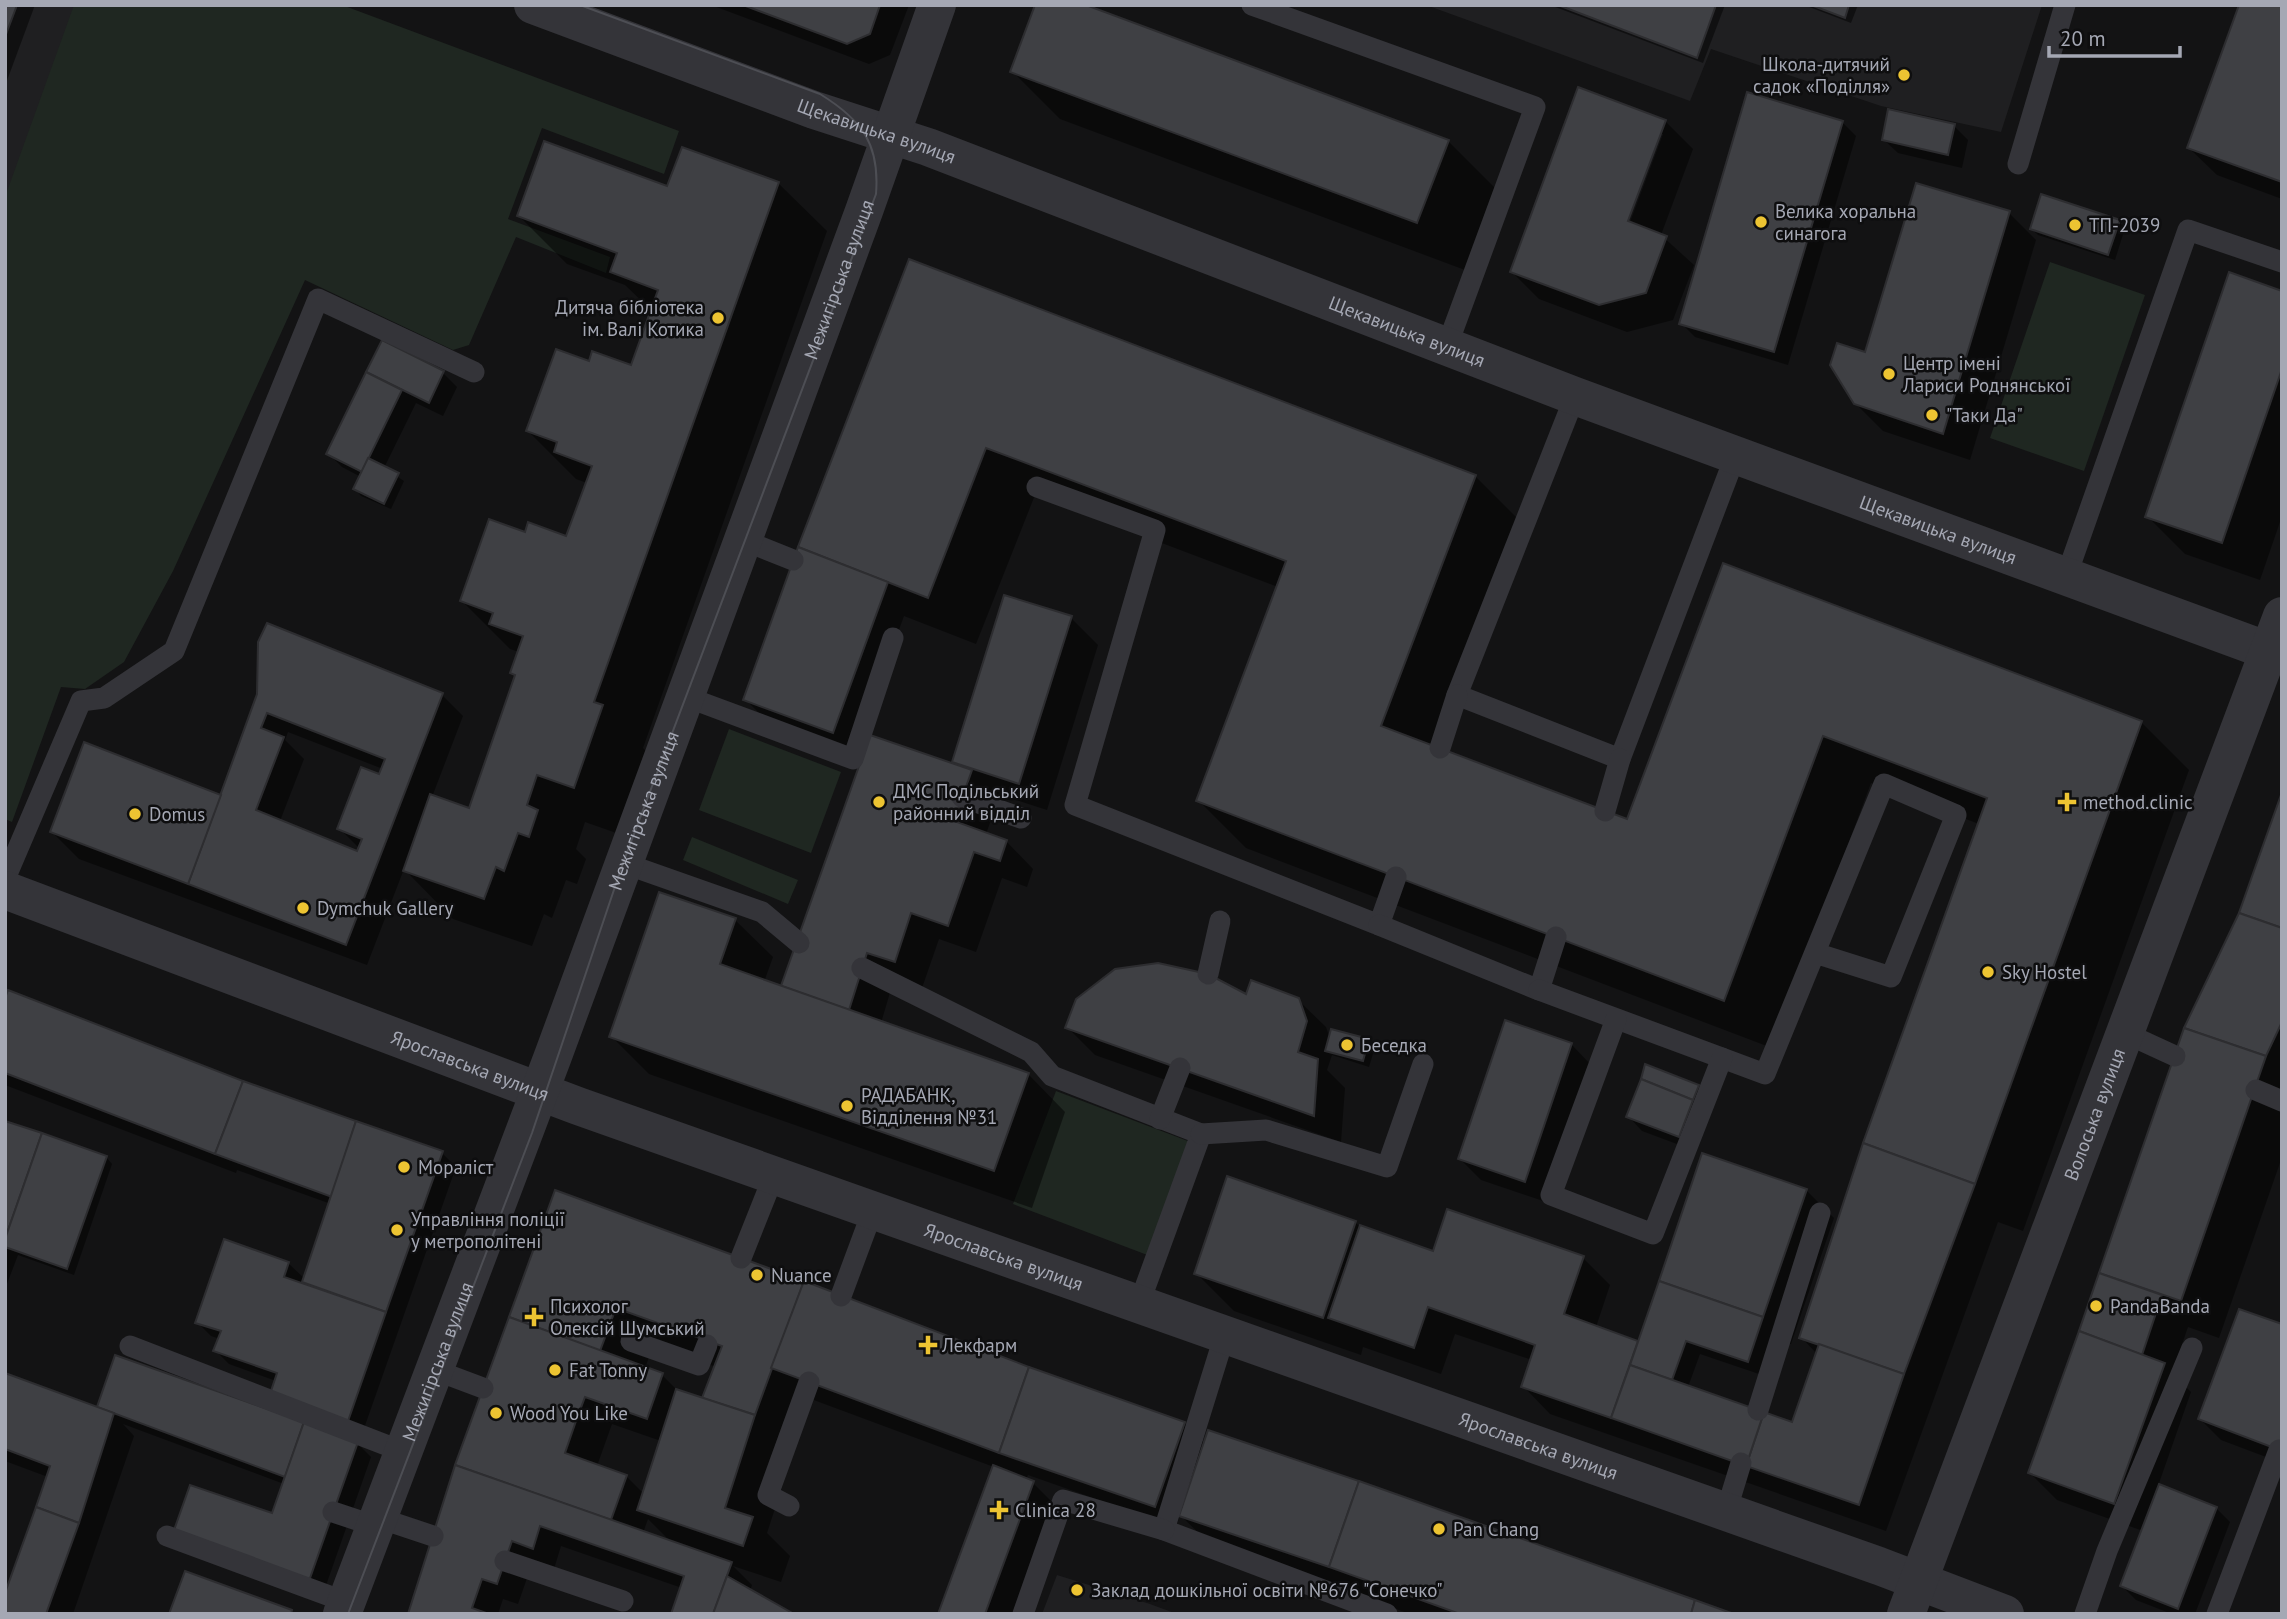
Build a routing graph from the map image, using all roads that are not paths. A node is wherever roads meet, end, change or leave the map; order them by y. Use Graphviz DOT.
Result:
graph roads {
  1 [pos="533,5"];
  2 [pos="937,5"];
  3 [pos="1252,5"];
  4 [pos="2065,5"];
  5 [pos="891,134"];
  6 [pos="2018,164"];
  7 [pos="2282,262"];
  8 [pos="1447,346"];
  9 [pos="474,372"];
  10 [pos="1575,396"];
  11 [pos="1736,454"];
  12 [pos="1037,487"];
  13 [pos="743,540"];
  14 [pos="793,560"];
  15 [pos="2066,576"];
  16 [pos="2282,616"];
  17 [pos="893,638"];
  18 [pos="2276,653"];
  19 [pos="1457,695"];
  20 [pos="684,696"];
  21 [pos="1440,748"];
  22 [pos="1620,760"];
  23 [pos="962,797"];
  24 [pos="1605,811"];
  25 [pos="1021,818"];
  26 [pos="623,863"];
  27 [pos="1396,877"];
  28 [pos="5,879"];
  29 [pos="5,890"];
  30 [pos="1220,921"];
  31 [pos="1379,925"];
  32 [pos="1556,937"];
  33 [pos="799,943"];
  34 [pos="1815,953"];
  35 [pos="862,968"];
  36 [pos="1208,974"];
  37 [pos="1539,990"];
  38 [pos="1616,1019"];
  39 [pos="2125,1033"];
  40 [pos="2175,1056"];
  41 [pos="1722,1058"];
  42 [pos="1423,1064"];
  43 [pos="1180,1068"];
  44 [pos="2256,1090"];
  45 [pos="540,1092"];
  46 [pos="2282,1101"];
  47 [pos="1160,1119"];
  48 [pos="1201,1134"];
  49 [pos="775,1175"];
  50 [pos="873,1210"];
  51 [pos="1820,1213"];
  52 [pos="741,1258"];
  53 [pos="841,1296"];
  54 [pos="1139,1304"];
  55 [pos="1225,1334"];
  56 [pos="631,1340"];
  57 [pos="706,1345"];
  58 [pos="130,1346"];
  59 [pos="2192,1348"];
  60 [pos="435,1370"];
  61 [pos="809,1382"];
  62 [pos="483,1388"];
  63 [pos="1758,1410"];
  64 [pos="2279,1450"];
  65 [pos="404,1452"];
  66 [pos="1741,1463"];
  67 [pos="789,1506"];
  68 [pos="1726,1512"];
  69 [pos="333,1513"];
  70 [pos="377,1522"];
  71 [pos="1164,1530"];
  72 [pos="167,1536"];
  73 [pos="433,1536"];
  74 [pos="505,1560"];
  75 [pos="1912,1598"];
  76 [pos="623,1601"];
  77 [pos="344,1608"];
  78 [pos="1023,1614"];
  79 [pos="1387,1614"];
  80 [pos="2005,1614"];
  81 [pos="2085,1614"];
  82 [pos="2217,1614"];
  1 -- 5 [label="street, Щекавицька вулиця"];
  2 -- 5 [label="street, Межигірська вулиця"];
  3 -- 8 [label="lane"];
  4 -- 6 [label="lane"];
  5 -- 8 [label="street, Щекавицька вулиця"];
  5 -- 13 [label="street, Межигірська вулиця"];
  7 -- 15 [label="lane"];
  8 -- 10 [label="street, Щекавицька вулиця"];
  9 -- 28 [label="lane"];
  10 -- 11 [label="street, Щекавицька вулиця"];
  10 -- 19 [label="lane"];
  11 -- 15 [label="street, Щекавицька вулиця"];
  11 -- 22 [label="lane"];
  12 -- 31 [label="lane"];
  13 -- 14 [label="lane"];
  13 -- 20 [label="street, Межигірська вулиця"];
  15 -- 18 [label="street, Щекавицька вулиця"];
  16 -- 18 [label="street, Волоська вулиця"];
  17 -- 20 [label="lane"];
  18 -- 39 [label="street, Волоська вулиця"];
  19 -- 21 [label="lane"];
  19 -- 22 [label="lane"];
  20 -- 26 [label="street, Межигірська вулиця"];
  22 -- 24 [label="lane"];
  23 -- 25 [label="lane"];
  26 -- 33 [label="lane"];
  26 -- 45 [label="street, Межигірська вулиця"];
  27 -- 31 [label="lane"];
  29 -- 45 [label="street, Ярославська вулиця"];
  30 -- 36 [label="lane"];
  31 -- 37 [label="lane"];
  32 -- 37 [label="lane"];
  34 -- 34 [label="lane"];
  34 -- 41 [label="lane"];
  35 -- 47 [label="lane"];
  37 -- 38 [label="lane"];
  38 -- 41 [label="lane"];
  38 -- 41 [label="lane"];
  39 -- 40 [label="lane"];
  39 -- 75 [label="street, Волоська вулиця"];
  42 -- 48 [label="lane"];
  43 -- 47 [label="lane"];
  44 -- 46 [label="lane"];
  45 -- 49 [label="street, Ярославська вулиця"];
  45 -- 60 [label="street, Межигірська вулиця"];
  47 -- 48 [label="lane"];
  48 -- 54 [label="lane"];
  49 -- 50 [label="street, Ярославська вулиця"];
  49 -- 52 [label="lane"];
  50 -- 53 [label="lane"];
  50 -- 54 [label="street, Ярославська вулиця"];
  51 -- 63 [label="lane"];
  54 -- 55 [label="street, Ярославська вулиця"];
  55 -- 68 [label="street, Ярославська вулиця"];
  55 -- 71 [label="lane"];
  56 -- 57 [label="lane"];
  58 -- 65 [label="lane"];
  59 -- 81 [label="lane"];
  60 -- 62 [label="lane"];
  60 -- 65 [label="street, Межигірська вулиця"];
  61 -- 67 [label="lane"];
  64 -- 82 [label="lane"];
  65 -- 70 [label="street, Межигірська вулиця"];
  66 -- 68 [label="lane"];
  68 -- 75 [label="street, Ярославська вулиця"];
  69 -- 70 [label="lane"];
  70 -- 73 [label="lane"];
  70 -- 77 [label="street, Межигірська вулиця"];
  71 -- 78 [label="lane"];
  71 -- 79 [label="lane"];
  72 -- 77 [label="lane"];
  74 -- 76 [label="lane"];
  75 -- 80 [label="street, Ярославська вулиця"];
}
